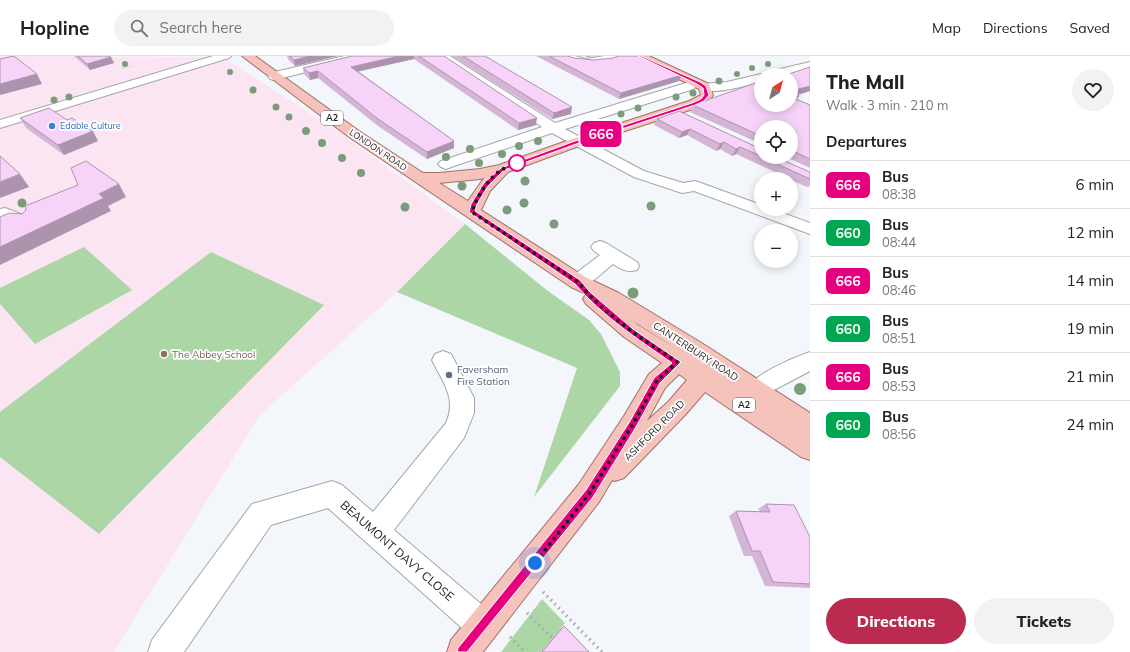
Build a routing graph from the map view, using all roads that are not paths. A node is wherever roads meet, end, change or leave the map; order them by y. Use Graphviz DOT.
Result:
graph roads {
  1 [pos="225,56"];
  2 [pos="248,56"];
  3 [pos="359,56"];
  4 [pos="442,56"];
  5 [pos="566,56"];
  6 [pos="617,56"];
  7 [pos="640,56"];
  8 [pos="810,65"];
  9 [pos="798,68"];
  10 [pos="274,76"];
  11 [pos="754,80"];
  12 [pos="690,86"];
  13 [pos="705,87"];
  14 [pos="675,110"];
  15 [pos="690,117"];
  16 [pos="0,124"];
  17 [pos="553,128"];
  18 [pos="577,142"];
  19 [pos="446,164"];
  20 [pos="502,169"];
  21 [pos="418,177"];
  22 [pos="472,212"];
  23 [pos="0,215"];
  24 [pos="25,222"];
  25 [pos="810,229"];
  26 [pos="630,266"];
  27 [pos="578,282"];
  28 [pos="685,355"];
  29 [pos="443,360"];
  30 [pos="810,361"];
  31 [pos="709,371"];
  32 [pos="757,391"];
  33 [pos="810,426"];
  34 [pos="810,449"];
  35 [pos="589,494"];
  36 [pos="376,531"];
  37 [pos="495,630"];
  38 [pos="164,652"];
  39 [pos="462,652"];
  1 -- 16 [label="street"];
  2 -- 10 [label="main road, LONDON ROAD / A2"];
  3 -- 10 [label="street"];
  4 -- 17 [label="street"];
  5 -- 6 [label="street"];
  7 -- 13 [label="main road"];
  8 -- 9 [label="street"];
  10 -- 21 [label="main road, LONDON ROAD / A2"];
  11 -- 13 [label="street"];
  12 -- 17 [label="street"];
  13 -- 14 [label="main road"];
  14 -- 15 [label="street"];
  14 -- 18 [label="main road"];
  17 -- 18 [label="street"];
  17 -- 19 [label="street"];
  18 -- 20 [label="main road"];
  18 -- 25 [label="street"];
  20 -- 21 [label="main road"];
  20 -- 22 [label="main road"];
  21 -- 22 [label="main road, LONDON ROAD / A2"];
  22 -- 27 [label="main road, CANTERBURY ROAD / A2"];
  23 -- 24 [label="street"];
  26 -- 27 [label="street"];
  27 -- 28 [label="main road, CANTERBURY ROAD / A2"];
  28 -- 31 [label="main road, CANTERBURY ROAD / A2"];
  28 -- 35 [label="main road, ASHFORD ROAD"];
  29 -- 36 [label="street"];
  30 -- 32 [label="street"];
  31 -- 32 [label="main road, CANTERBURY ROAD / A2"];
  31 -- 34 [label="main road, CANTERBURY ROAD / A2"];
  31 -- 35 [label="main road, ASHFORD ROAD"];
  32 -- 33 [label="main road, CANTERBURY ROAD / A2"];
  35 -- 37 [label="main road, ASHFORD ROAD"];
  36 -- 37 [label="street, BEAUMONT DAVY CLOSE"];
  36 -- 38 [label="street, BEAUMONT DAVY CLOSE"];
  37 -- 39 [label="main road, ASHFORD ROAD"];
}
